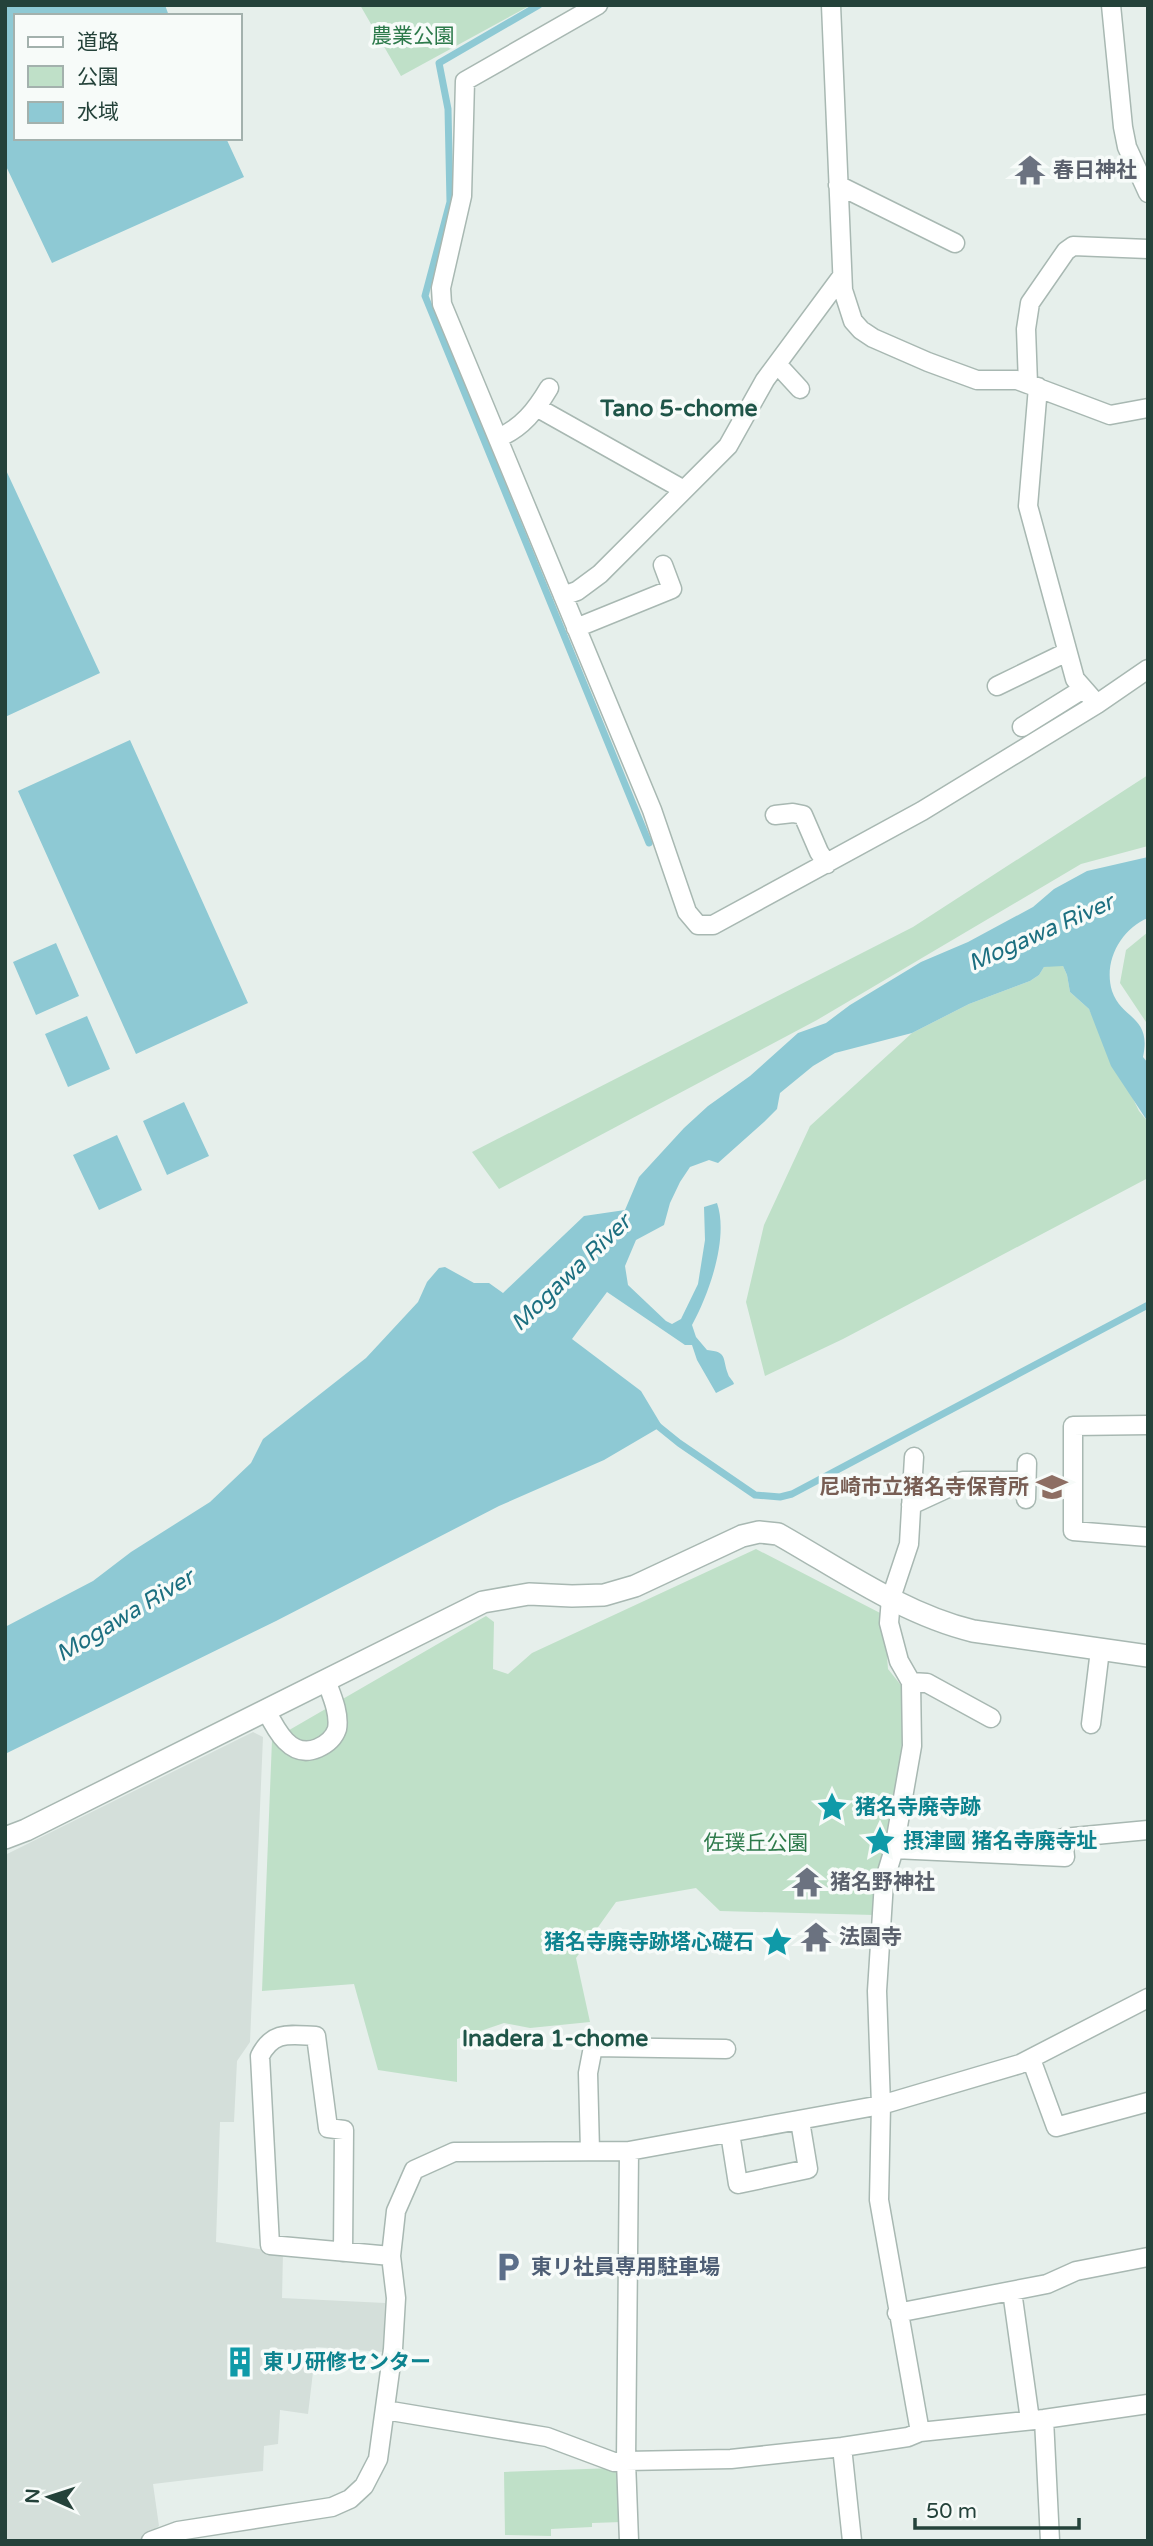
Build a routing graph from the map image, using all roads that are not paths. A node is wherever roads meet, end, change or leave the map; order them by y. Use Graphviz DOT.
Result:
graph roads {
  1 [pos="598,5"];
  2 [pos="831,5"];
  3 [pos="1111,5"];
  4 [pos="838,185"];
  5 [pos="1148,193"];
  6 [pos="955,243"];
  7 [pos="1148,249"];
  8 [pos="842,275"];
  9 [pos="777,364"];
  10 [pos="1033,386"];
  11 [pos="549,388"];
  12 [pos="800,390"];
  13 [pos="538,408"];
  14 [pos="1148,408"];
  15 [pos="498,438"];
  16 [pos="684,490"];
  17 [pos="663,565"];
  18 [pos="563,596"];
  19 [pos="576,628"];
  20 [pos="1067,652"];
  21 [pos="1148,669"];
  22 [pos="997,686"];
  23 [pos="1083,689"];
  24 [pos="1097,704"];
  25 [pos="1023,727"];
  26 [pos="775,815"];
  27 [pos="827,864"];
  28 [pos="1148,1425"];
  29 [pos="914,1457"];
  30 [pos="1027,1463"];
  31 [pos="911,1505"];
  32 [pos="1148,1537"];
  33 [pos="891,1598"];
  34 [pos="1100,1650"];
  35 [pos="1148,1656"];
  36 [pos="326,1679"];
  37 [pos="911,1682"];
  38 [pos="266,1710"];
  39 [pos="991,1718"];
  40 [pos="1091,1724"];
  41 [pos="1148,1830"];
  42 [pos="5,1838"];
  43 [pos="894,1849"];
  44 [pos="1148,1998"];
  45 [pos="726,2049"];
  46 [pos="1031,2059"];
  47 [pos="1148,2102"];
  48 [pos="881,2105"];
  49 [pos="800,2121"];
  50 [pos="730,2133"];
  51 [pos="590,2151"];
  52 [pos="629,2151"];
  53 [pos="343,2252"];
  54 [pos="391,2256"];
  55 [pos="1148,2257"];
  56 [pos="1012,2291"];
  57 [pos="897,2313"];
  58 [pos="1148,2404"];
  59 [pos="385,2410"];
  60 [pos="1037,2419"];
  61 [pos="920,2432"];
  62 [pos="842,2447"];
  63 [pos="626,2461"];
  64 [pos="151,2541"];
  65 [pos="629,2541"];
  66 [pos="852,2541"];
  67 [pos="1050,2541"];
  1 -- 15 [label="street"];
  2 -- 4 [label="street"];
  3 -- 5 [label="street"];
  4 -- 6 [label="street"];
  4 -- 8 [label="street"];
  7 -- 10 [label="street"];
  8 -- 9 [label="street"];
  8 -- 10 [label="street"];
  9 -- 12 [label="street"];
  9 -- 16 [label="street"];
  10 -- 14 [label="street"];
  10 -- 20 [label="street"];
  11 -- 13 [label="street"];
  13 -- 15 [label="street"];
  13 -- 16 [label="street"];
  15 -- 18 [label="street"];
  16 -- 18 [label="street"];
  17 -- 19 [label="street"];
  18 -- 19 [label="street"];
  19 -- 27 [label="street"];
  20 -- 22 [label="street"];
  20 -- 23 [label="street"];
  21 -- 24 [label="street"];
  23 -- 24 [label="street"];
  23 -- 25 [label="street"];
  24 -- 27 [label="street"];
  26 -- 27 [label="street"];
  28 -- 32 [label="street"];
  29 -- 31 [label="street"];
  30 -- 31 [label="street"];
  31 -- 33 [label="street"];
  33 -- 34 [label="street"];
  33 -- 36 [label="street"];
  33 -- 37 [label="street"];
  34 -- 35 [label="street"];
  34 -- 40 [label="street"];
  36 -- 38 [label="street"];
  36 -- 38 [label="street"];
  37 -- 39 [label="street"];
  37 -- 43 [label="street"];
  38 -- 42 [label="street"];
  41 -- 43 [label="street"];
  43 -- 48 [label="street"];
  44 -- 46 [label="street"];
  45 -- 51 [label="street"];
  46 -- 47 [label="street"];
  46 -- 48 [label="street"];
  48 -- 49 [label="street"];
  48 -- 57 [label="street"];
  49 -- 50 [label="street"];
  49 -- 50 [label="street"];
  50 -- 52 [label="street"];
  51 -- 52 [label="street"];
  51 -- 54 [label="street"];
  52 -- 63 [label="street"];
  53 -- 53 [label="street"];
  53 -- 54 [label="street"];
  54 -- 59 [label="street"];
  55 -- 56 [label="street"];
  56 -- 57 [label="street"];
  56 -- 60 [label="street"];
  57 -- 61 [label="street"];
  58 -- 60 [label="street"];
  59 -- 63 [label="street"];
  59 -- 64 [label="street"];
  60 -- 61 [label="street"];
  60 -- 67 [label="street"];
  61 -- 62 [label="street"];
  62 -- 63 [label="street"];
  62 -- 66 [label="street"];
  63 -- 65 [label="street"];
}
